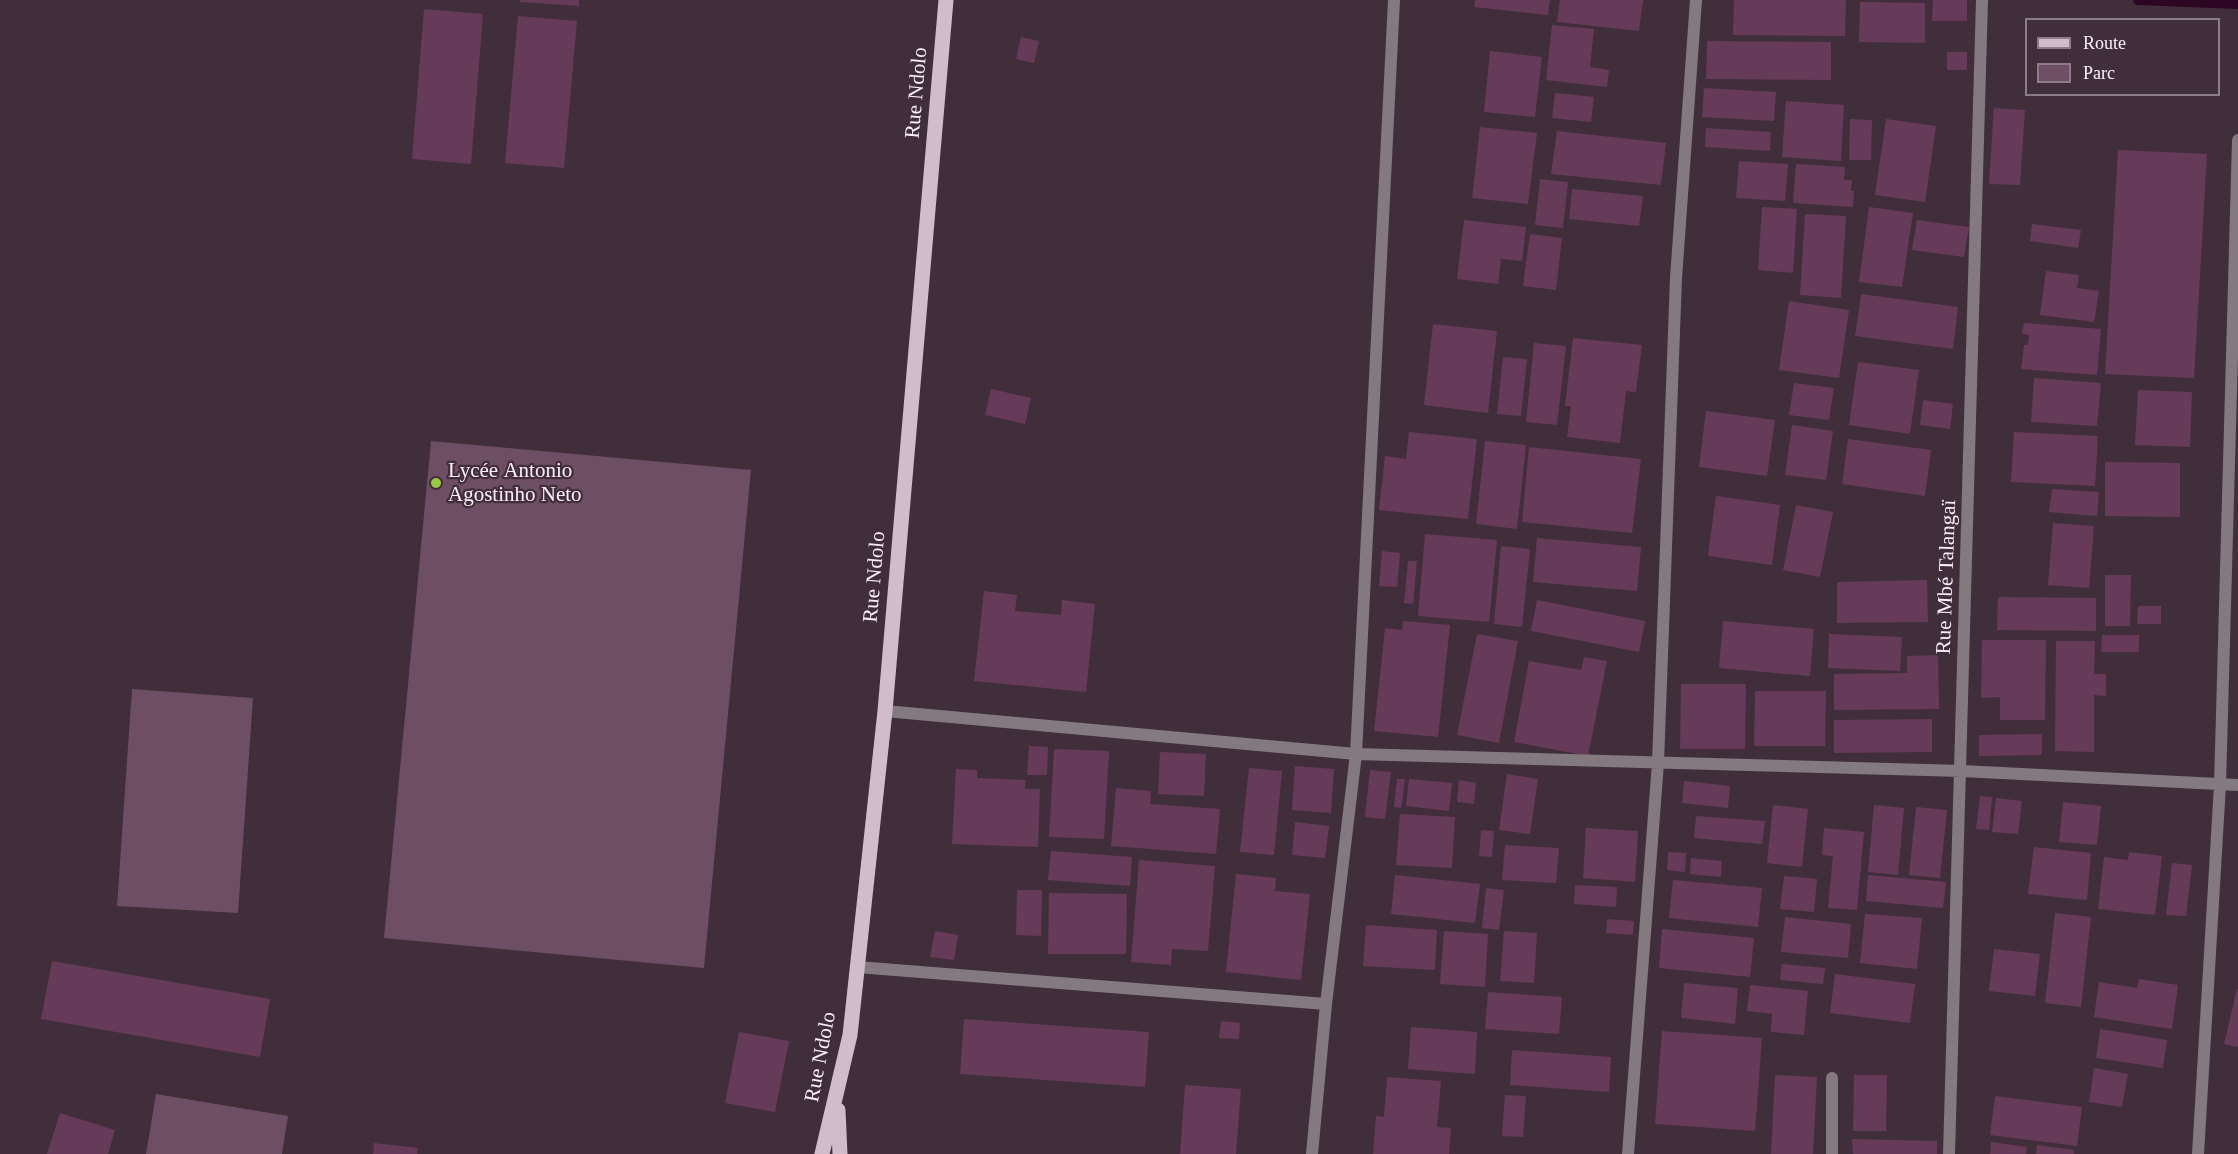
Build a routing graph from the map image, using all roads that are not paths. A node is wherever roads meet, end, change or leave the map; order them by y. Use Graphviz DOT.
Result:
graph roads {
  1 [pos="946,0"];
  2 [pos="1395,0"];
  3 [pos="1696,0"];
  4 [pos="1982,0"];
  5 [pos="2238,140"];
  6 [pos="885,711"];
  7 [pos="1356,754"];
  8 [pos="1658,763"];
  9 [pos="1962,771"];
  10 [pos="2220,785"];
  11 [pos="2238,785"];
  12 [pos="857,967"];
  13 [pos="1326,1004"];
  14 [pos="1832,1078"];
  15 [pos="837,1095"];
  16 [pos="822,1154"];
  17 [pos="840,1154"];
  18 [pos="1312,1154"];
  19 [pos="1628,1154"];
  20 [pos="1832,1154"];
  21 [pos="1949,1154"];
  22 [pos="2198,1154"];
  1 -- 6 [label="main road, Rue Ndolo"];
  2 -- 7 [label="street"];
  3 -- 8 [label="street"];
  4 -- 9 [label="street, Rue Mbé Talangaï"];
  5 -- 10 [label="street"];
  6 -- 7 [label="street"];
  6 -- 12 [label="main road, Rue Ndolo"];
  7 -- 8 [label="street"];
  7 -- 13 [label="street"];
  8 -- 9 [label="street"];
  8 -- 19 [label="street"];
  9 -- 10 [label="street"];
  9 -- 21 [label="street, Rue Mbé Talangaï"];
  10 -- 11 [label="street"];
  10 -- 22 [label="street"];
  12 -- 13 [label="street"];
  12 -- 15 [label="main road, Rue Ndolo"];
  13 -- 18 [label="street"];
  14 -- 20 [label="street"];
  15 -- 16 [label="main road, Rue Ndolo"];
  15 -- 17 [label="main road"];
}
